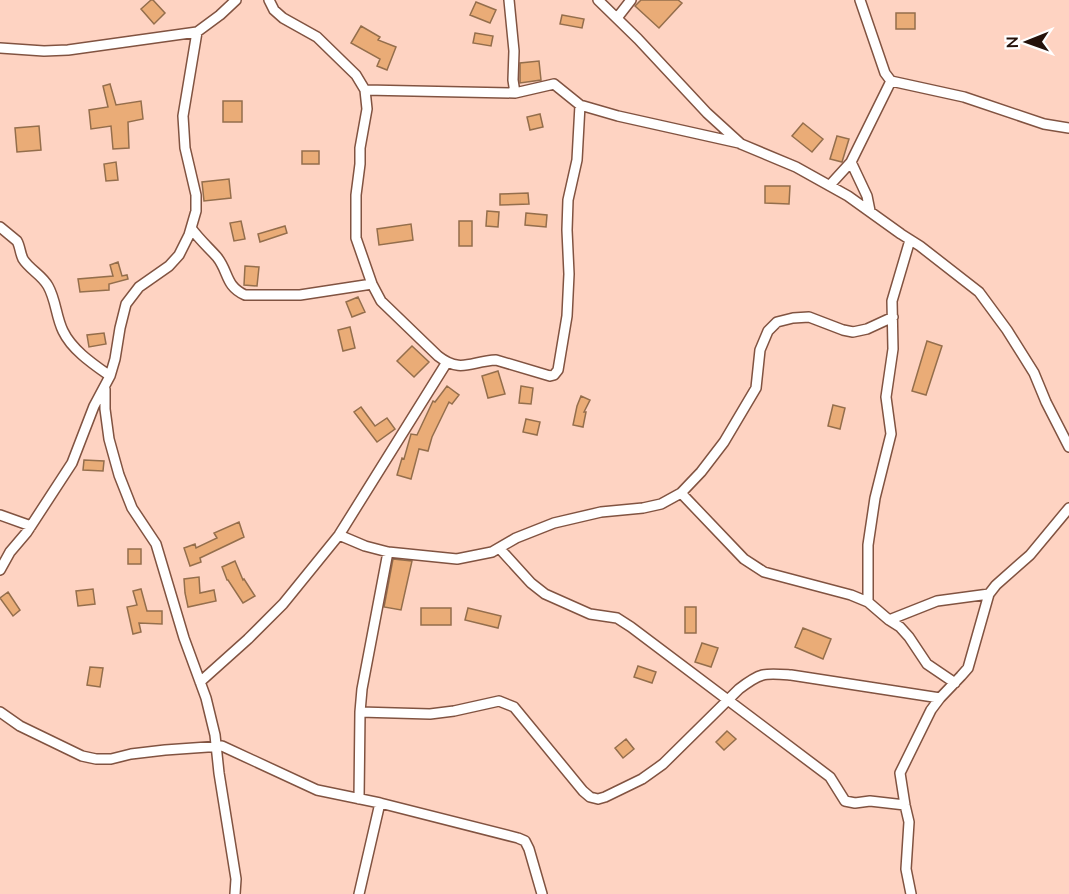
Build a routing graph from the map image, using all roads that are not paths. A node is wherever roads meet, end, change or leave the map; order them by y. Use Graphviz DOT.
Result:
graph roads {
  1 [pos="236,0"];
  2 [pos="269,0"];
  3 [pos="509,0"];
  4 [pos="598,0"];
  5 [pos="631,0"];
  6 [pos="860,0"];
  7 [pos="617,18"];
  8 [pos="197,32"];
  9 [pos="0,48"];
  10 [pos="891,81"];
  11 [pos="365,90"];
  12 [pos="515,93"];
  13 [pos="580,105"];
  14 [pos="1069,128"];
  15 [pos="741,144"];
  16 [pos="851,162"];
  17 [pos="830,185"];
  18 [pos="870,211"];
  19 [pos="0,227"];
  20 [pos="191,228"];
  21 [pos="910,240"];
  22 [pos="372,284"];
  23 [pos="893,317"];
  24 [pos="447,362"];
  25 [pos="110,376"];
  26 [pos="105,387"];
  27 [pos="1069,447"];
  28 [pos="681,494"];
  29 [pos="1069,508"];
  30 [pos="0,515"];
  31 [pos="31,526"];
  32 [pos="339,534"];
  33 [pos="500,549"];
  34 [pos="388,552"];
  35 [pos="0,570"];
  36 [pos="989,594"];
  37 [pos="867,602"];
  38 [pos="889,620"];
  39 [pos="200,682"];
  40 [pos="955,684"];
  41 [pos="940,698"];
  42 [pos="727,699"];
  43 [pos="0,712"];
  44 [pos="360,712"];
  45 [pos="216,746"];
  46 [pos="359,799"];
  47 [pos="380,803"];
  48 [pos="905,805"];
  49 [pos="235,894"];
  50 [pos="359,894"];
  51 [pos="542,894"];
  52 [pos="911,894"];
  1 -- 8 [label="street"];
  2 -- 11 [label="street"];
  3 -- 12 [label="street"];
  4 -- 7 [label="street"];
  5 -- 7 [label="street"];
  6 -- 10 [label="street"];
  7 -- 15 [label="street"];
  8 -- 9 [label="street"];
  8 -- 20 [label="street"];
  10 -- 14 [label="street"];
  10 -- 16 [label="street"];
  11 -- 12 [label="street"];
  11 -- 22 [label="street"];
  12 -- 13 [label="street"];
  13 -- 15 [label="street"];
  13 -- 24 [label="street"];
  15 -- 17 [label="street"];
  16 -- 17 [label="street"];
  16 -- 18 [label="street"];
  17 -- 18 [label="street"];
  18 -- 21 [label="street"];
  19 -- 25 [label="street"];
  20 -- 22 [label="street"];
  20 -- 25 [label="street"];
  21 -- 23 [label="street"];
  21 -- 27 [label="street"];
  22 -- 24 [label="street"];
  23 -- 28 [label="street"];
  23 -- 37 [label="street"];
  24 -- 32 [label="street"];
  25 -- 26 [label="street"];
  26 -- 31 [label="street"];
  26 -- 39 [label="street"];
  28 -- 33 [label="street"];
  28 -- 37 [label="street"];
  29 -- 36 [label="street"];
  30 -- 31 [label="street"];
  31 -- 35 [label="street"];
  32 -- 34 [label="street"];
  32 -- 39 [label="street"];
  33 -- 34 [label="street"];
  33 -- 42 [label="street"];
  34 -- 44 [label="street"];
  36 -- 38 [label="street"];
  36 -- 40 [label="street"];
  37 -- 38 [label="street"];
  38 -- 40 [label="street"];
  39 -- 45 [label="street"];
  40 -- 41 [label="street"];
  41 -- 42 [label="street"];
  41 -- 48 [label="street"];
  42 -- 44 [label="street"];
  42 -- 48 [label="street"];
  43 -- 45 [label="street"];
  44 -- 46 [label="street"];
  45 -- 46 [label="street"];
  45 -- 49 [label="street"];
  46 -- 47 [label="street"];
  47 -- 50 [label="street"];
  47 -- 51 [label="street"];
  48 -- 52 [label="street"];
}
